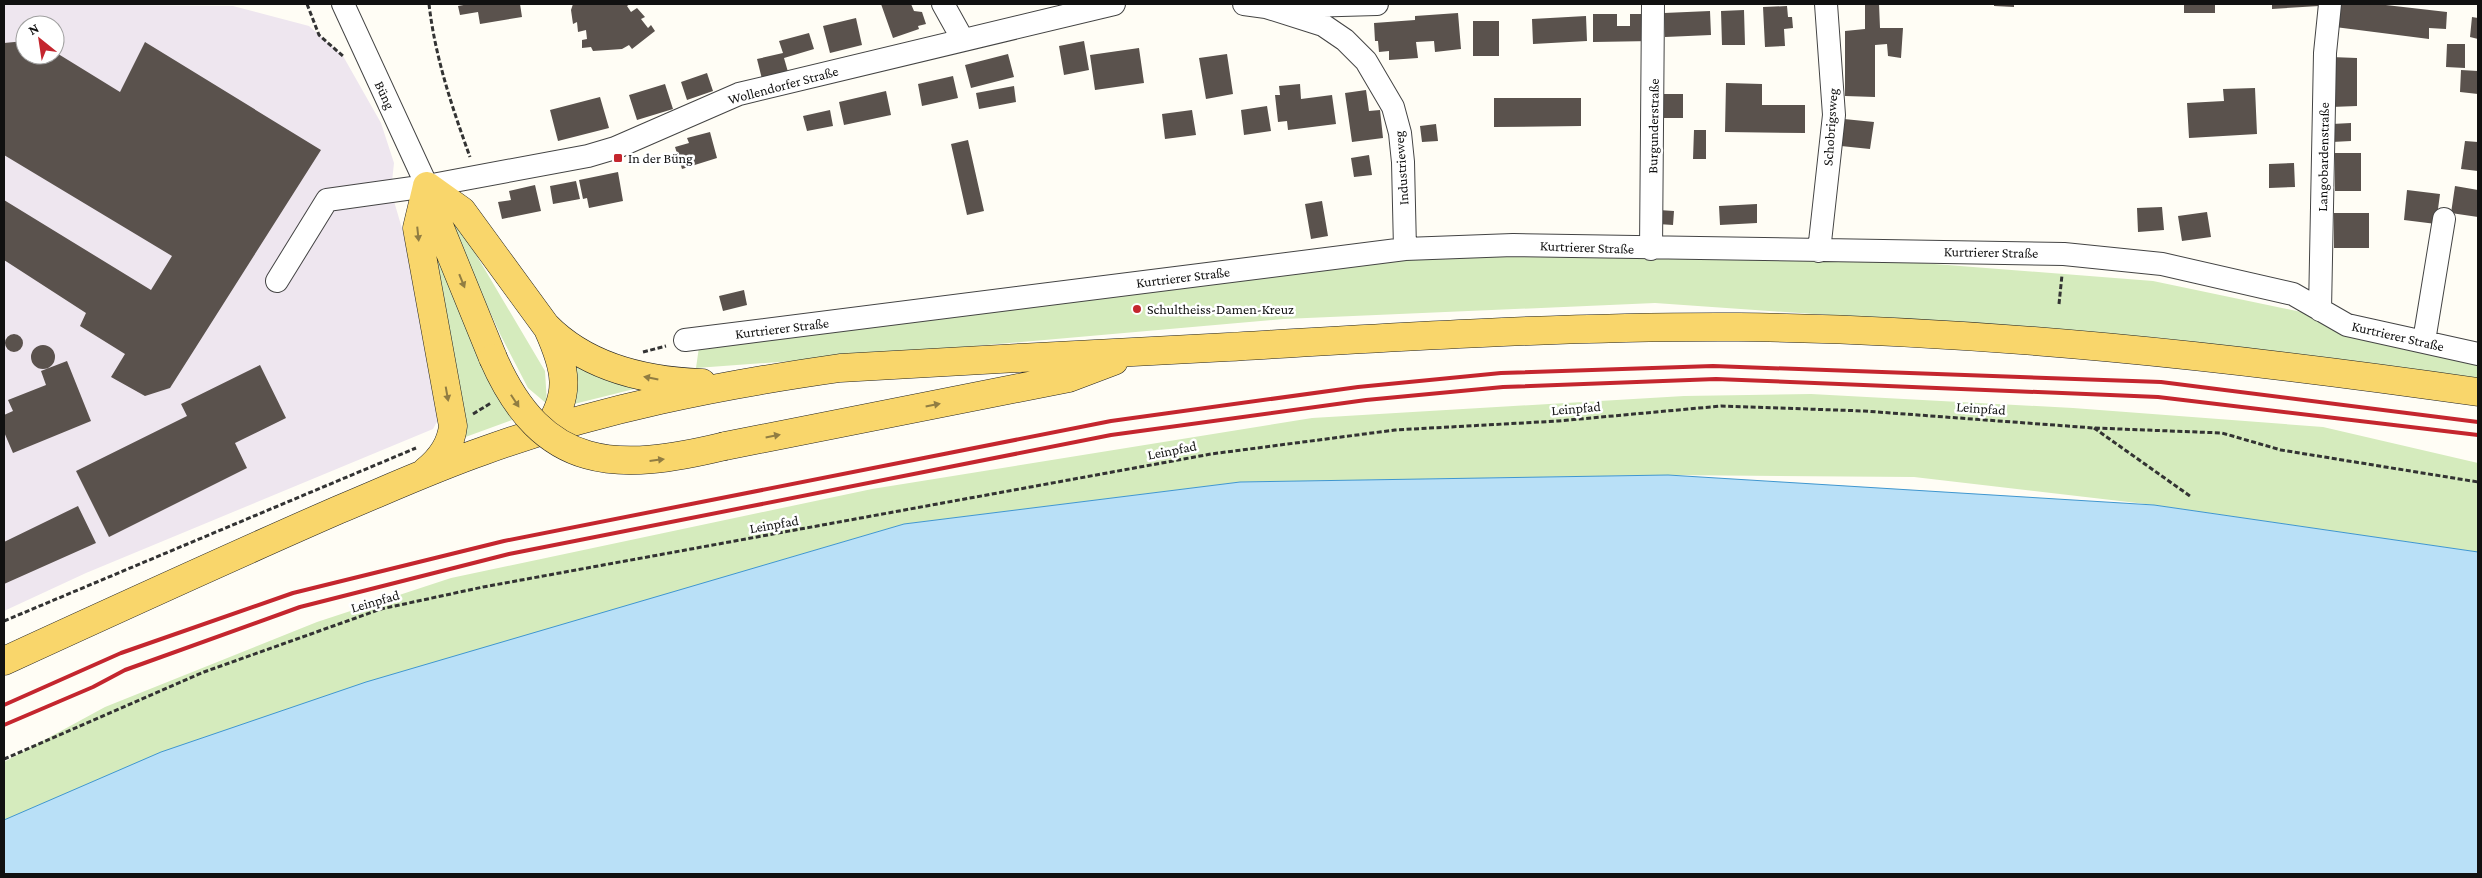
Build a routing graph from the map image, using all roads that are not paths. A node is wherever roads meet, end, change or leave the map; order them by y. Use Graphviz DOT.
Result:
graph roads {
  1 [pos="343,4"];
  2 [pos="943,4"];
  3 [pos="1114,4"];
  4 [pos="1377,4"];
  5 [pos="1653,4"];
  6 [pos="1826,4"];
  7 [pos="2330,4"];
  8 [pos="1255,5"];
  9 [pos="963,40"];
  10 [pos="427,186"];
  11 [pos="2444,219"];
  12 [pos="1405,249"];
  13 [pos="1651,249"];
  14 [pos="1819,251"];
  15 [pos="277,281"];
  16 [pos="2320,310"];
  17 [pos="546,326"];
  18 [pos="686,340"];
  19 [pos="2424,341"];
  20 [pos="1138,352"];
  21 [pos="2478,354"];
  22 [pos="734,385"];
  23 [pos="2478,392"];
  24 [pos="546,431"];
  25 [pos="419,476"];
  26 [pos="4,661"];
  1 -- 10 [label="street, Büng"];
  2 -- 9 [label="street"];
  3 -- 9 [label="street, Wollendorfer Straße"];
  4 -- 8 [label="street"];
  5 -- 13 [label="street, Burgunderstraße"];
  6 -- 14 [label="street, Schobrigsweg"];
  7 -- 16 [label="street, Langobardenstraße"];
  8 -- 12 [label="street, Industrieweg"];
  9 -- 10 [label="street, Wollendorfer Straße"];
  10 -- 15 [label="street, Wollendorfer Straße"];
  10 -- 17 [label="main road"];
  10 -- 20 [label="main road, one-way, bridge"];
  10 -- 25 [label="main road, one-way"];
  11 -- 19 [label="street"];
  12 -- 13 [label="street, Kurtrierer Straße"];
  12 -- 18 [label="street, Kurtrierer Straße"];
  13 -- 14 [label="street, Kurtrierer Straße"];
  14 -- 16 [label="street, Kurtrierer Straße"];
  16 -- 19 [label="street, Kurtrierer Straße"];
  22 -- 17 [label="main road, one-way"];
  17 -- 24 [label="main road"];
  19 -- 21 [label="street, Kurtrierer Straße"];
  20 -- 22 [label="main road"];
  20 -- 23 [label="main road"];
  22 -- 24 [label="main road"];
  24 -- 25 [label="main road"];
  25 -- 26 [label="main road"];
}
